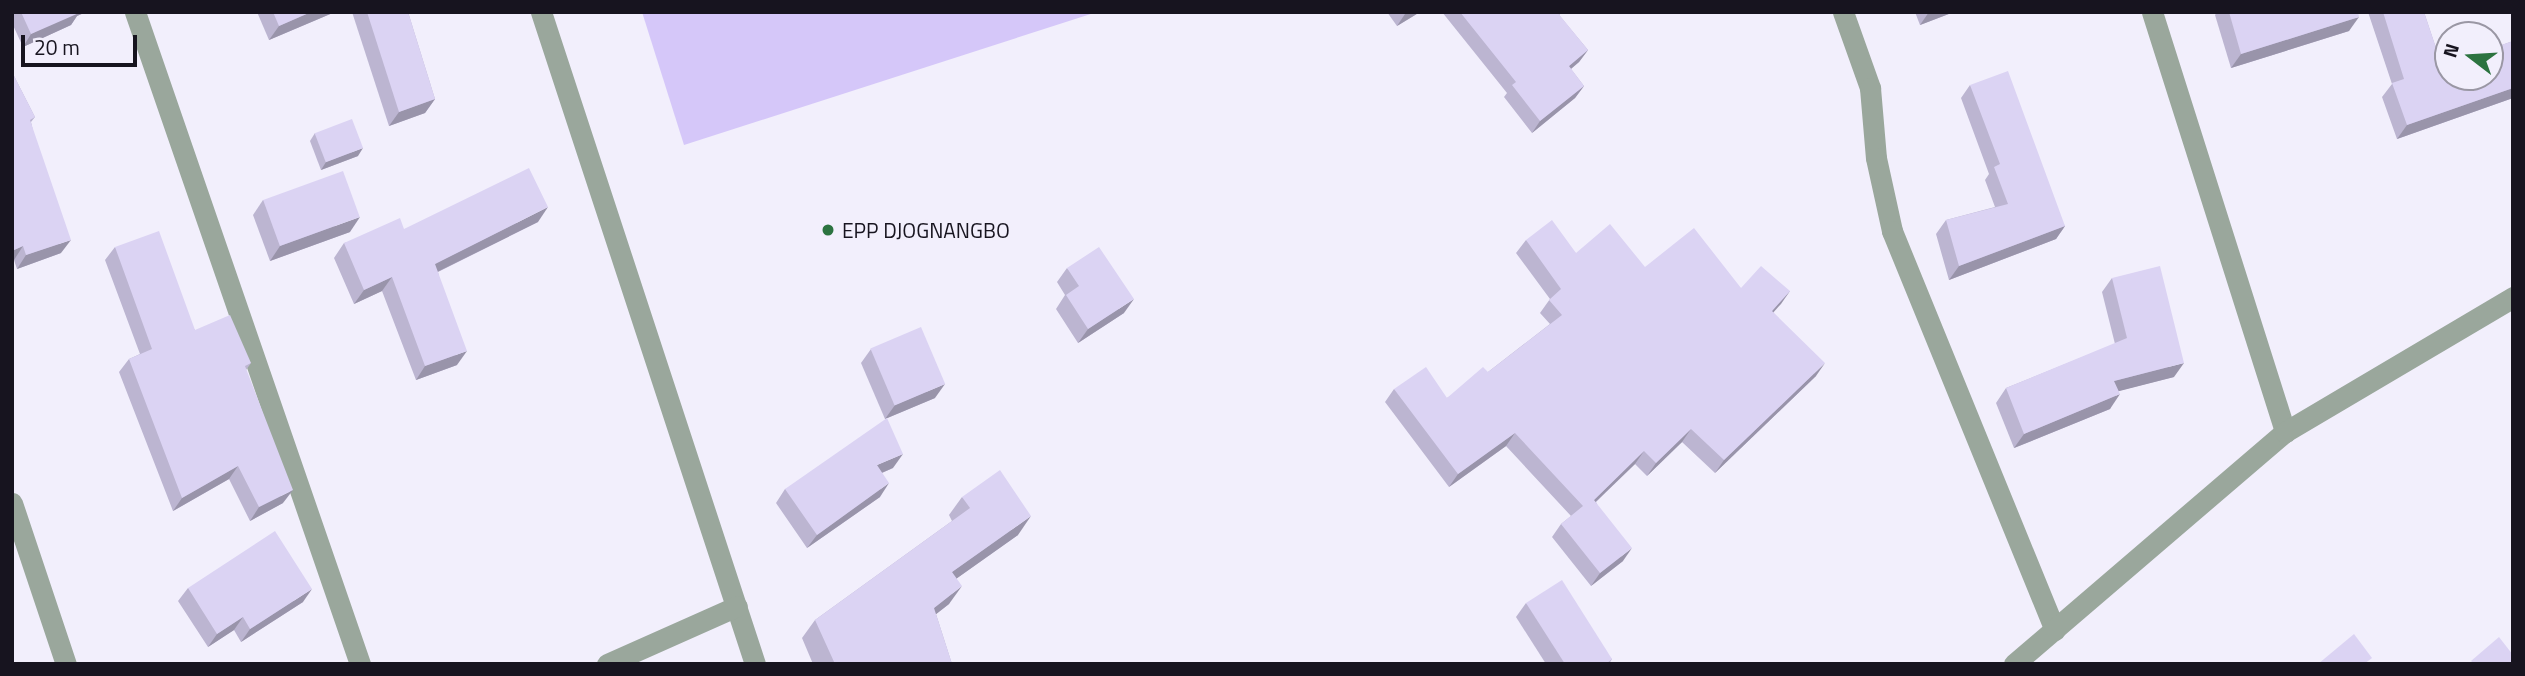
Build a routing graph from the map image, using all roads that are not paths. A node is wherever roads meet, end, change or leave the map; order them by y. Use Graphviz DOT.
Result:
graph roads {
  1 [pos="135,12"];
  2 [pos="541,12"];
  3 [pos="1843,12"];
  4 [pos="2152,12"];
  5 [pos="2513,297"];
  6 [pos="2285,432"];
  7 [pos="12,503"];
  8 [pos="737,606"];
  9 [pos="2055,630"];
  10 [pos="66,664"];
  11 [pos="360,664"];
  12 [pos="607,664"];
  13 [pos="755,664"];
  14 [pos="2014,664"];
  1 -- 11 [label="street"];
  2 -- 8 [label="street"];
  3 -- 9 [label="street"];
  4 -- 6 [label="street"];
  5 -- 6 [label="street"];
  6 -- 9 [label="street"];
  7 -- 10 [label="street"];
  8 -- 12 [label="street"];
  8 -- 13 [label="street"];
  9 -- 14 [label="street"];
}
